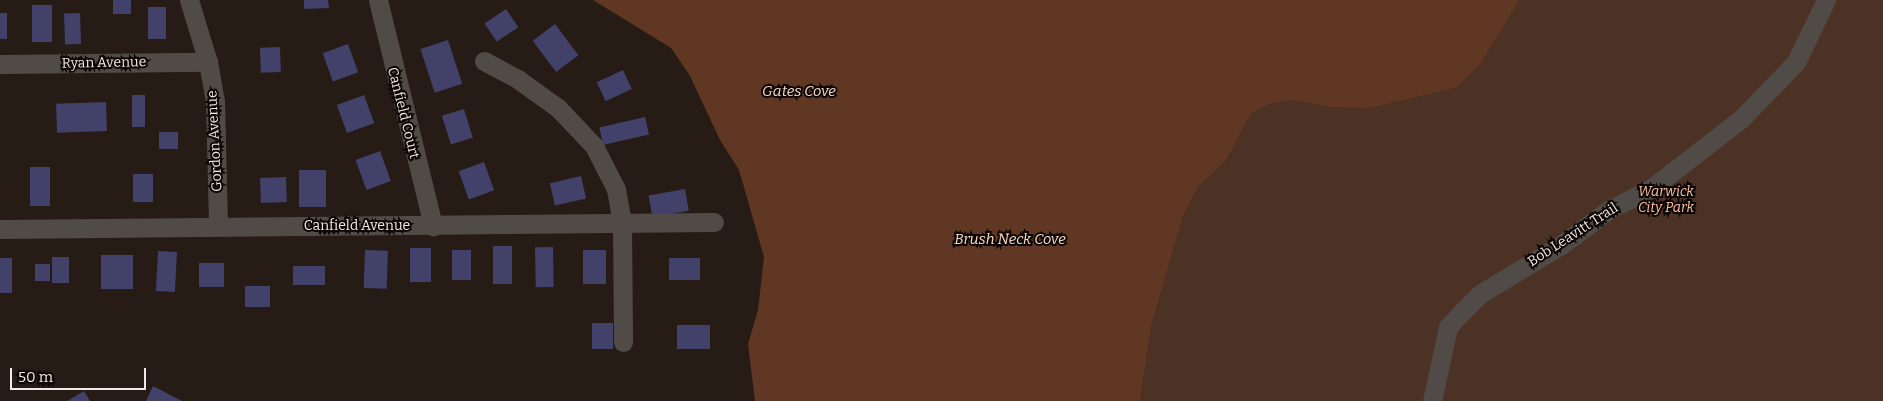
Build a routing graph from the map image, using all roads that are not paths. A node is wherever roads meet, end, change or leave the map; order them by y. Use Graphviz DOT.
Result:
graph roads {
  1 [pos="189,0"];
  2 [pos="378,0"];
  3 [pos="1826,0"];
  4 [pos="484,61"];
  5 [pos="208,62"];
  6 [pos="0,64"];
  7 [pos="714,222"];
  8 [pos="622,223"];
  9 [pos="218,225"];
  10 [pos="433,226"];
  11 [pos="0,229"];
  12 [pos="623,342"];
  13 [pos="1432,401"];
  1 -- 5 [label="street, Gordon Avenue"];
  2 -- 10 [label="street, Canfield Court"];
  3 -- 13 [label="street, Bob Leavitt Trail"];
  4 -- 8 [label="street"];
  5 -- 6 [label="street, Ryan Avenue"];
  5 -- 9 [label="street, Gordon Avenue"];
  7 -- 8 [label="street, Canfield Avenue"];
  8 -- 10 [label="street, Canfield Avenue"];
  8 -- 12 [label="street"];
  9 -- 10 [label="street, Canfield Avenue"];
  9 -- 11 [label="street, Canfield Avenue"];
}
